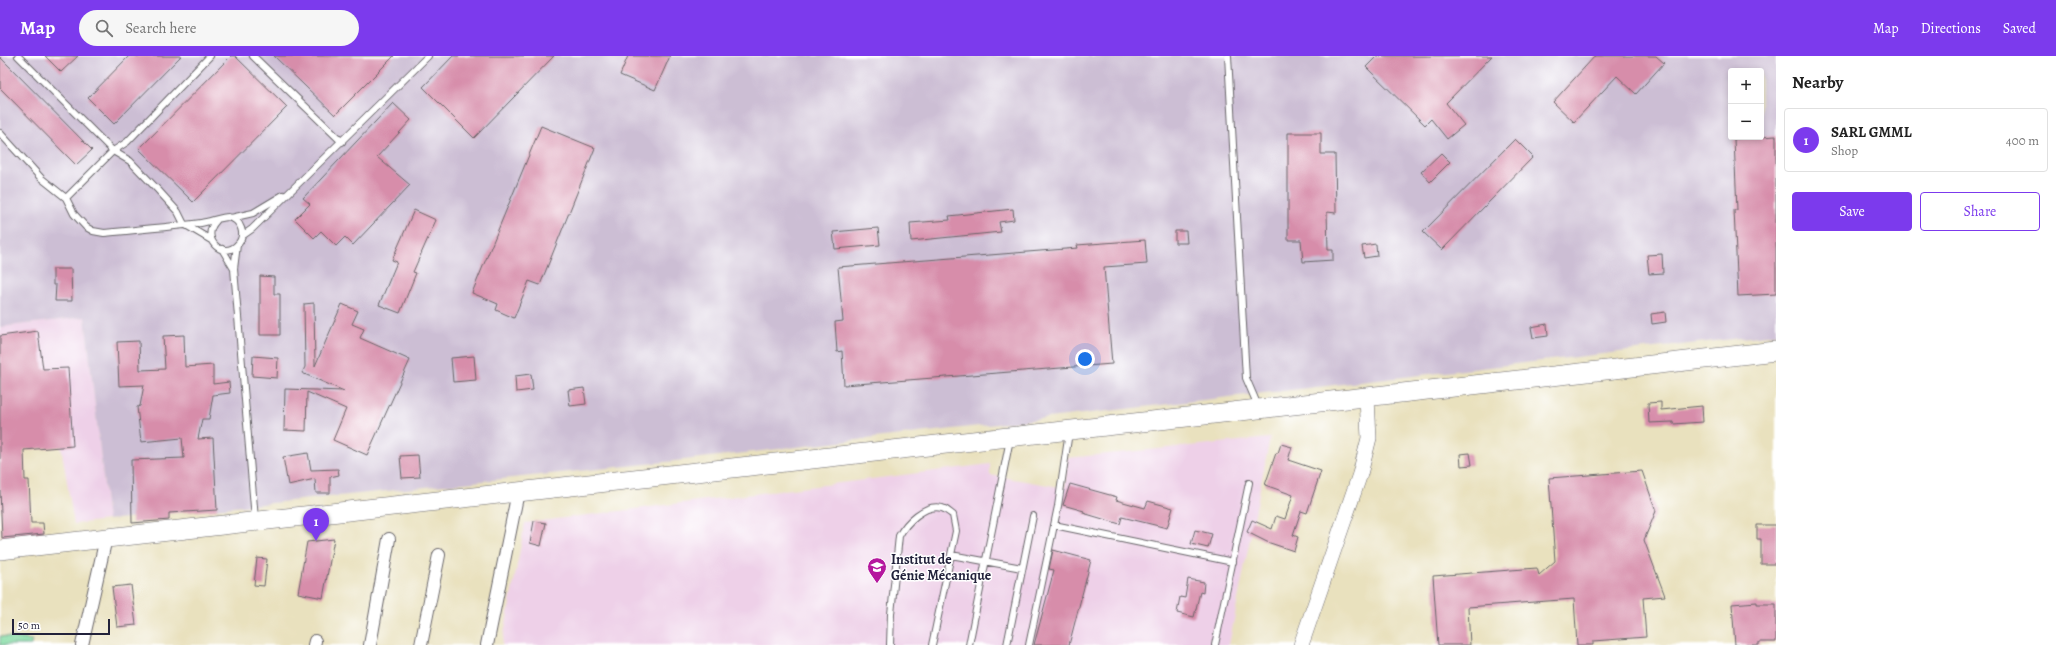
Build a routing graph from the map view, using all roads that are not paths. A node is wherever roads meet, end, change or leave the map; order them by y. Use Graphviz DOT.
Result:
graph roads {
  1 [pos="18,56"];
  2 [pos="210,56"];
  3 [pos="253,56"];
  4 [pos="428,56"];
  5 [pos="1228,56"];
  6 [pos="0,133"];
  7 [pos="342,142"];
  8 [pos="113,151"];
  9 [pos="300,183"];
  10 [pos="66,198"];
  11 [pos="231,218"];
  12 [pos="216,221"];
  13 [pos="184,224"];
  14 [pos="242,236"];
  15 [pos="211,240"];
  16 [pos="237,245"];
  17 [pos="222,249"];
  18 [pos="234,269"];
  19 [pos="1776,351"];
  20 [pos="1367,398"];
  21 [pos="1260,410"];
  22 [pos="1069,431"];
  23 [pos="1011,437"];
  24 [pos="1249,483"];
  25 [pos="518,492"];
  26 [pos="1033,516"];
  27 [pos="255,521"];
  28 [pos="1054,525"];
  29 [pos="106,538"];
  30 [pos="389,539"];
  31 [pos="0,550"];
  32 [pos="439,555"];
  33 [pos="951,555"];
  34 [pos="987,561"];
  35 [pos="1233,562"];
  36 [pos="1022,568"];
  37 [pos="82,645"];
  38 [pos="370,645"];
  39 [pos="421,645"];
  40 [pos="487,645"];
  41 [pos="890,645"];
  42 [pos="932,645"];
  43 [pos="969,645"];
  44 [pos="1007,645"];
  45 [pos="1030,645"];
  46 [pos="1215,645"];
  47 [pos="1301,645"];
  1 -- 8 [label="lane"];
  2 -- 8 [label="lane"];
  3 -- 7 [label="lane"];
  4 -- 7 [label="lane"];
  5 -- 21 [label="lane"];
  6 -- 10 [label="lane"];
  7 -- 9 [label="lane"];
  8 -- 10 [label="lane"];
  8 -- 13 [label="lane"];
  9 -- 11 [label="lane"];
  9 -- 14 [label="lane"];
  10 -- 13 [label="lane"];
  11 -- 12 [label="lane"];
  11 -- 14 [label="lane"];
  12 -- 13 [label="lane"];
  12 -- 15 [label="lane"];
  13 -- 15 [label="lane"];
  14 -- 16 [label="lane"];
  15 -- 17 [label="lane"];
  16 -- 17 [label="lane"];
  16 -- 18 [label="lane"];
  17 -- 18 [label="lane"];
  18 -- 27 [label="lane"];
  19 -- 20 [label="main road"];
  20 -- 21 [label="main road"];
  20 -- 47 [label="street"];
  21 -- 22 [label="main road"];
  22 -- 23 [label="main road"];
  22 -- 28 [label="lane"];
  23 -- 25 [label="main road"];
  23 -- 34 [label="lane"];
  24 -- 35 [label="lane"];
  25 -- 27 [label="main road"];
  25 -- 40 [label="street"];
  26 -- 36 [label="lane"];
  27 -- 29 [label="main road"];
  28 -- 35 [label="lane"];
  28 -- 45 [label="lane"];
  29 -- 31 [label="main road"];
  29 -- 37 [label="street"];
  30 -- 38 [label="street"];
  32 -- 39 [label="street"];
  33 -- 34 [label="lane"];
  33 -- 41 [label="lane"];
  33 -- 42 [label="lane"];
  34 -- 36 [label="lane"];
  34 -- 43 [label="lane"];
  35 -- 46 [label="lane"];
  36 -- 44 [label="lane"];
}
